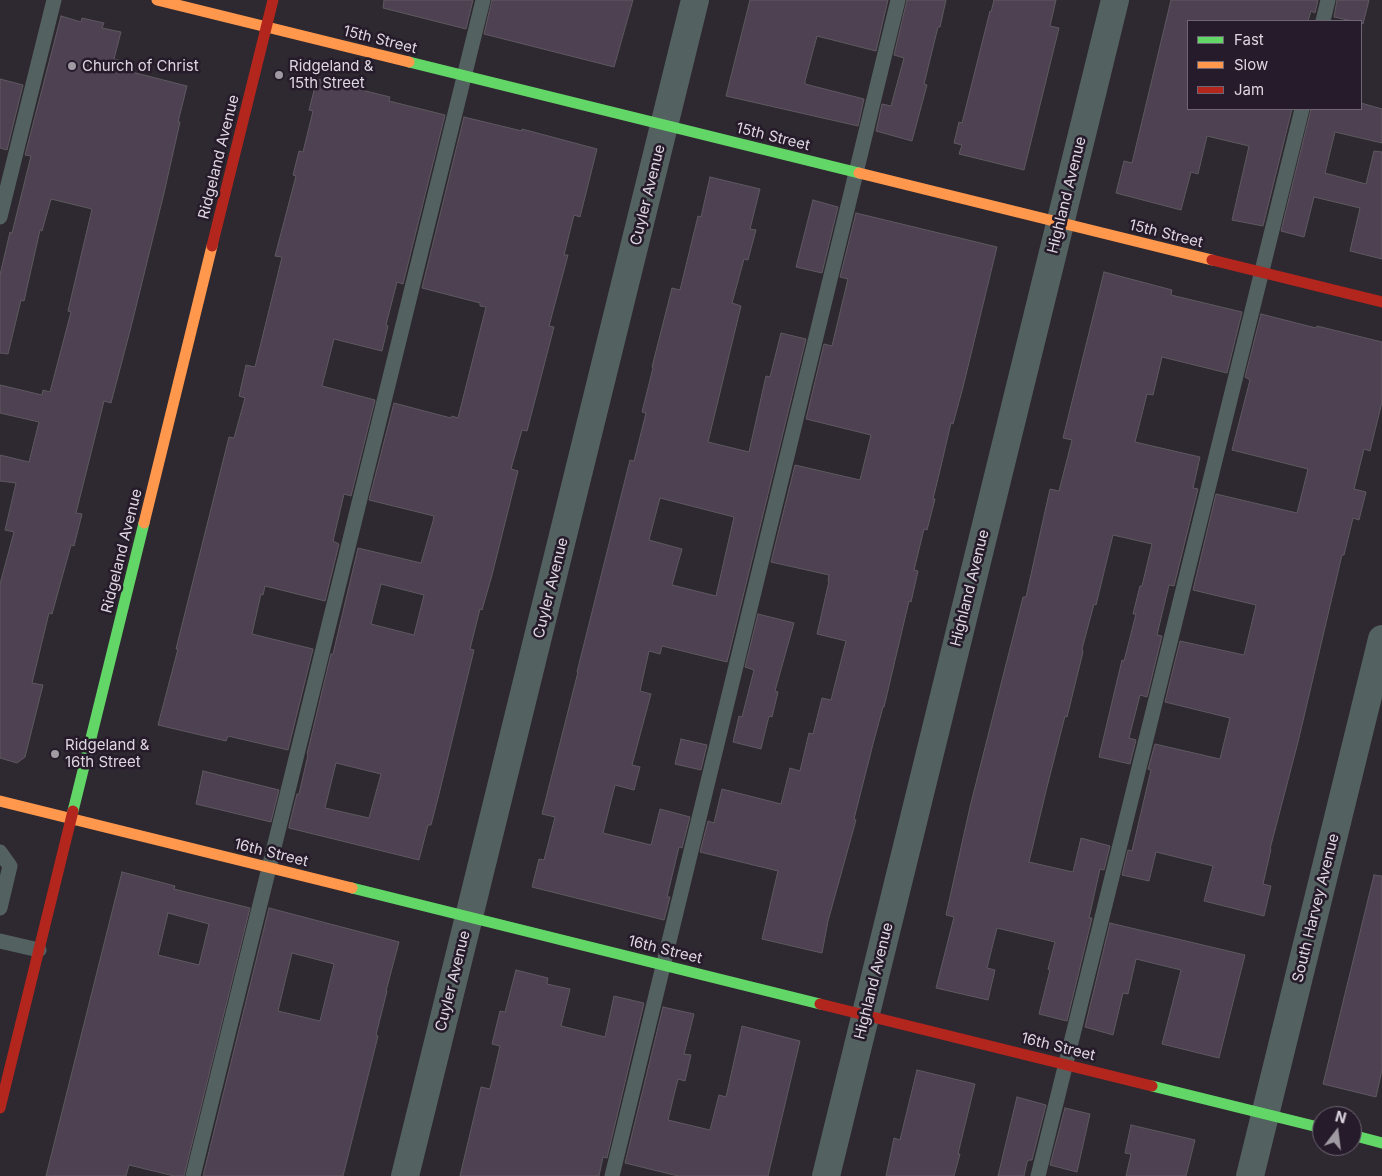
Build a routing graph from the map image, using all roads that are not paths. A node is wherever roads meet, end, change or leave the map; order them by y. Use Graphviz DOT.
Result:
graph roads {
  1 [pos="54,0"];
  2 [pos="157,0"];
  3 [pos="273,0"];
  4 [pos="483,0"];
  5 [pos="696,0"];
  6 [pos="898,0"];
  7 [pos="1115,0"];
  8 [pos="1328,0"];
  9 [pos="1323,20"];
  10 [pos="266,27"];
  11 [pos="465,76"];
  12 [pos="1302,110"];
  13 [pos="665,126"];
  14 [pos="855,172"];
  15 [pos="0,217"];
  16 [pos="1060,223"];
  17 [pos="1261,273"];
  18 [pos="1382,302"];
  19 [pos="1382,640"];
  20 [pos="0,801"];
  21 [pos="72,819"];
  22 [pos="0,852"];
  23 [pos="269,868"];
  24 [pos="1,901"];
  25 [pos="469,917"];
  26 [pos="0,940"];
  27 [pos="39,950"];
  28 [pos="664,965"];
  29 [pos="866,1015"];
  30 [pos="1066,1064"];
  31 [pos="0,1108"];
  32 [pos="1265,1114"];
  33 [pos="1312,1126"];
  34 [pos="1362,1138"];
  35 [pos="1382,1143"];
  36 [pos="193,1176"];
  37 [pos="405,1176"];
  38 [pos="612,1176"];
  39 [pos="826,1176"];
  40 [pos="1038,1176"];
  41 [pos="1250,1176"];
  1 -- 15 [label="lane"];
  2 -- 10 [label="street, 15th Street"];
  3 -- 10 [label="street, Ridgeland Avenue"];
  4 -- 11 [label="lane"];
  5 -- 13 [label="street, Cuyler Avenue"];
  6 -- 14 [label="lane"];
  7 -- 16 [label="street, Highland Avenue"];
  8 -- 9 [label="lane"];
  10 -- 11 [label="street, 15th Street"];
  10 -- 21 [label="street, Ridgeland Avenue"];
  11 -- 13 [label="street, 15th Street"];
  11 -- 23 [label="lane"];
  12 -- 17 [label="lane"];
  13 -- 14 [label="street, 15th Street"];
  13 -- 25 [label="street, Cuyler Avenue"];
  14 -- 16 [label="street, 15th Street"];
  14 -- 28 [label="lane"];
  16 -- 17 [label="street, 15th Street"];
  16 -- 29 [label="street, Highland Avenue"];
  17 -- 18 [label="street, 15th Street"];
  17 -- 30 [label="lane"];
  19 -- 32 [label="street, South Harvey Avenue"];
  20 -- 21 [label="street, 16th Street"];
  21 -- 23 [label="street, 16th Street"];
  21 -- 27 [label="street, Ridgeland Avenue"];
  22 -- 24 [label="lane"];
  23 -- 25 [label="street, 16th Street"];
  23 -- 36 [label="lane"];
  25 -- 28 [label="street, 16th Street"];
  25 -- 37 [label="street, Cuyler Avenue"];
  26 -- 27 [label="lane"];
  27 -- 31 [label="street, Ridgeland Avenue"];
  28 -- 29 [label="street, 16th Street"];
  28 -- 38 [label="lane"];
  29 -- 30 [label="street, 16th Street"];
  29 -- 39 [label="street, Highland Avenue"];
  30 -- 32 [label="street, 16th Street"];
  30 -- 40 [label="lane"];
  32 -- 33 [label="street, 16th Street"];
  32 -- 41 [label="street, South Harvey Avenue"];
  34 -- 35 [label="street"];
}
